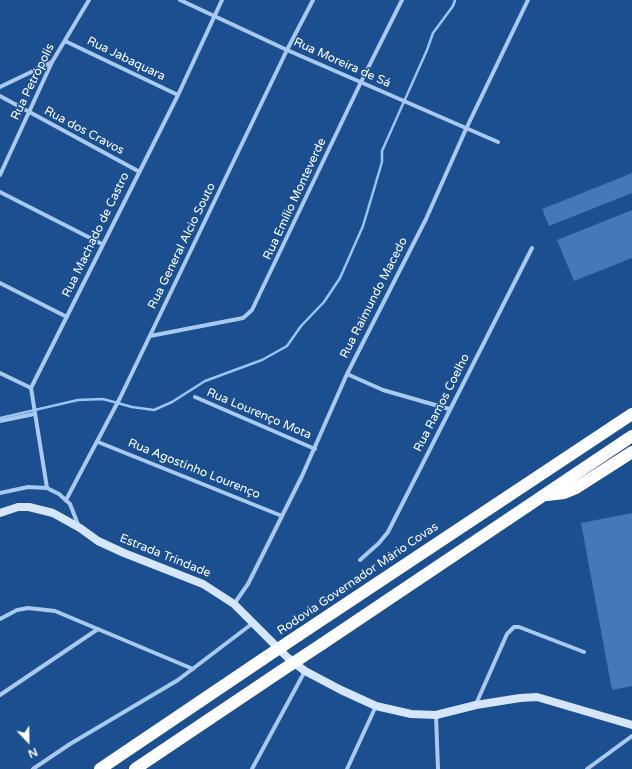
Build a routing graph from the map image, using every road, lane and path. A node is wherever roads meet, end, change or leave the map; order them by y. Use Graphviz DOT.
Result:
graph roads {
  1 [pos="88,0"];
  2 [pos="180,0"];
  3 [pos="222,0"];
  4 [pos="313,0"];
  5 [pos="402,0"];
  6 [pos="528,0"];
  7 [pos="214,16"];
  8 [pos="65,41"];
  9 [pos="287,50"];
  10 [pos="52,62"];
  11 [pos="360,82"];
  12 [pos="0,87"];
  13 [pos="178,95"];
  14 [pos="0,96"];
  15 [pos="28,113"];
  16 [pos="466,129"];
  17 [pos="498,142"];
  18 [pos="138,171"];
  19 [pos="0,175"];
  20 [pos="0,192"];
  21 [pos="102,244"];
  22 [pos="532,248"];
  23 [pos="0,283"];
  24 [pos="67,317"];
  25 [pos="150,336"];
  26 [pos="0,373"];
  27 [pos="347,374"];
  28 [pos="31,388"];
  29 [pos="195,397"];
  30 [pos="449,410"];
  31 [pos="34,413"];
  32 [pos="632,413"];
  33 [pos="0,421"];
  34 [pos="632,436"];
  35 [pos="98,442"];
  36 [pos="315,449"];
  37 [pos="632,452"];
  38 [pos="46,488"];
  39 [pos="0,493"];
  40 [pos="544,496"];
  41 [pos="66,500"];
  42 [pos="0,513"];
  43 [pos="282,516"];
  44 [pos="80,528"];
  45 [pos="360,560"];
  46 [pos="234,604"];
  47 [pos="0,619"];
  48 [pos="254,622"];
  49 [pos="98,629"];
  50 [pos="584,652"];
  51 [pos="193,669"];
  52 [pos="305,671"];
  53 [pos="0,695"];
  54 [pos="476,705"];
  55 [pos="376,706"];
  56 [pos="436,715"];
  57 [pos="632,725"];
  58 [pos="632,736"];
  59 [pos="33,769"];
  60 [pos="100,769"];
  61 [pos="135,769"];
  62 [pos="252,769"];
  63 [pos="347,769"];
  64 [pos="438,769"];
  65 [pos="587,769"];
  1 -- 8 [label="street, Rua Petrópolis"];
  2 -- 7 [label="street, Rua Moreira de Sá"];
  3 -- 7 [label="street, Rua Machado de Castro"];
  4 -- 9 [label="street, Rua General Alcio Souto"];
  5 -- 11 [label="street, Rua Emílio Monteverde"];
  6 -- 16 [label="street, Rua Raimundo Macedo"];
  7 -- 9 [label="street, Rua Moreira de Sá"];
  7 -- 13 [label="street, Rua Machado de Castro"];
  8 -- 10 [label="street, Rua Petrópolis"];
  8 -- 13 [label="street, Rua Jabaquara"];
  9 -- 11 [label="street, Rua Moreira de Sá"];
  9 -- 25 [label="street, Rua General Alcio Souto"];
  10 -- 12 [label="street"];
  10 -- 15 [label="street, Rua Petrópolis"];
  11 -- 16 [label="street, Rua Moreira de Sá"];
  11 -- 25 [label="street, Rua Emílio Monteverde"];
  13 -- 18 [label="street, Rua Machado de Castro"];
  14 -- 15 [label="street, Rua dos Cravos"];
  15 -- 18 [label="street, Rua dos Cravos"];
  15 -- 19 [label="street, Rua Petrópolis"];
  16 -- 17 [label="street, Rua Moreira de Sá"];
  16 -- 27 [label="street, Rua Raimundo Macedo"];
  18 -- 21 [label="street, Rua Machado de Castro"];
  20 -- 21 [label="street"];
  21 -- 24 [label="street, Rua Machado de Castro"];
  22 -- 30 [label="street, Rua Ramos Coelho"];
  23 -- 24 [label="street"];
  24 -- 28 [label="street, Rua Machado de Castro"];
  25 -- 35 [label="street, Rua General Alcio Souto"];
  26 -- 28 [label="street"];
  27 -- 30 [label="street"];
  27 -- 36 [label="street, Rua Raimundo Macedo"];
  28 -- 31 [label="street"];
  29 -- 36 [label="street, Rua Lourenço Mota"];
  30 -- 45 [label="street, Rua Ramos Coelho"];
  31 -- 33 [label="street"];
  31 -- 38 [label="street"];
  32 -- 60 [label="highway, Rodovia Governador Mário Covas, bridge"];
  34 -- 40 [label="highway"];
  35 -- 41 [label="street, Rua General Alcio Souto"];
  35 -- 43 [label="street, Rua Agostinho Lourenço"];
  36 -- 43 [label="street, Rua Raimundo Macedo"];
  37 -- 40 [label="highway"];
  38 -- 39 [label="street"];
  38 -- 41 [label="street"];
  40 -- 61 [label="highway, bridge"];
  41 -- 44 [label="street"];
  42 -- 44 [label="street, Estrada Trindade"];
  43 -- 46 [label="street, Rua Raimundo Macedo"];
  44 -- 46 [label="street, Estrada Trindade"];
  46 -- 48 [label="street, Estrada Trindade"];
  47 -- 49 [label="street"];
  48 -- 51 [label="street"];
  48 -- 52 [label="street, Estrada Trindade"];
  49 -- 51 [label="street"];
  49 -- 53 [label="street"];
  50 -- 54 [label="street"];
  51 -- 59 [label="street"];
  52 -- 55 [label="street, Estrada Trindade"];
  52 -- 62 [label="street"];
  54 -- 56 [label="street, Estrada Trindade"];
  54 -- 57 [label="street, Estrada Trindade"];
  55 -- 56 [label="street, Estrada Trindade"];
  55 -- 63 [label="street"];
  56 -- 64 [label="street"];
  58 -- 65 [label="street"];
}
